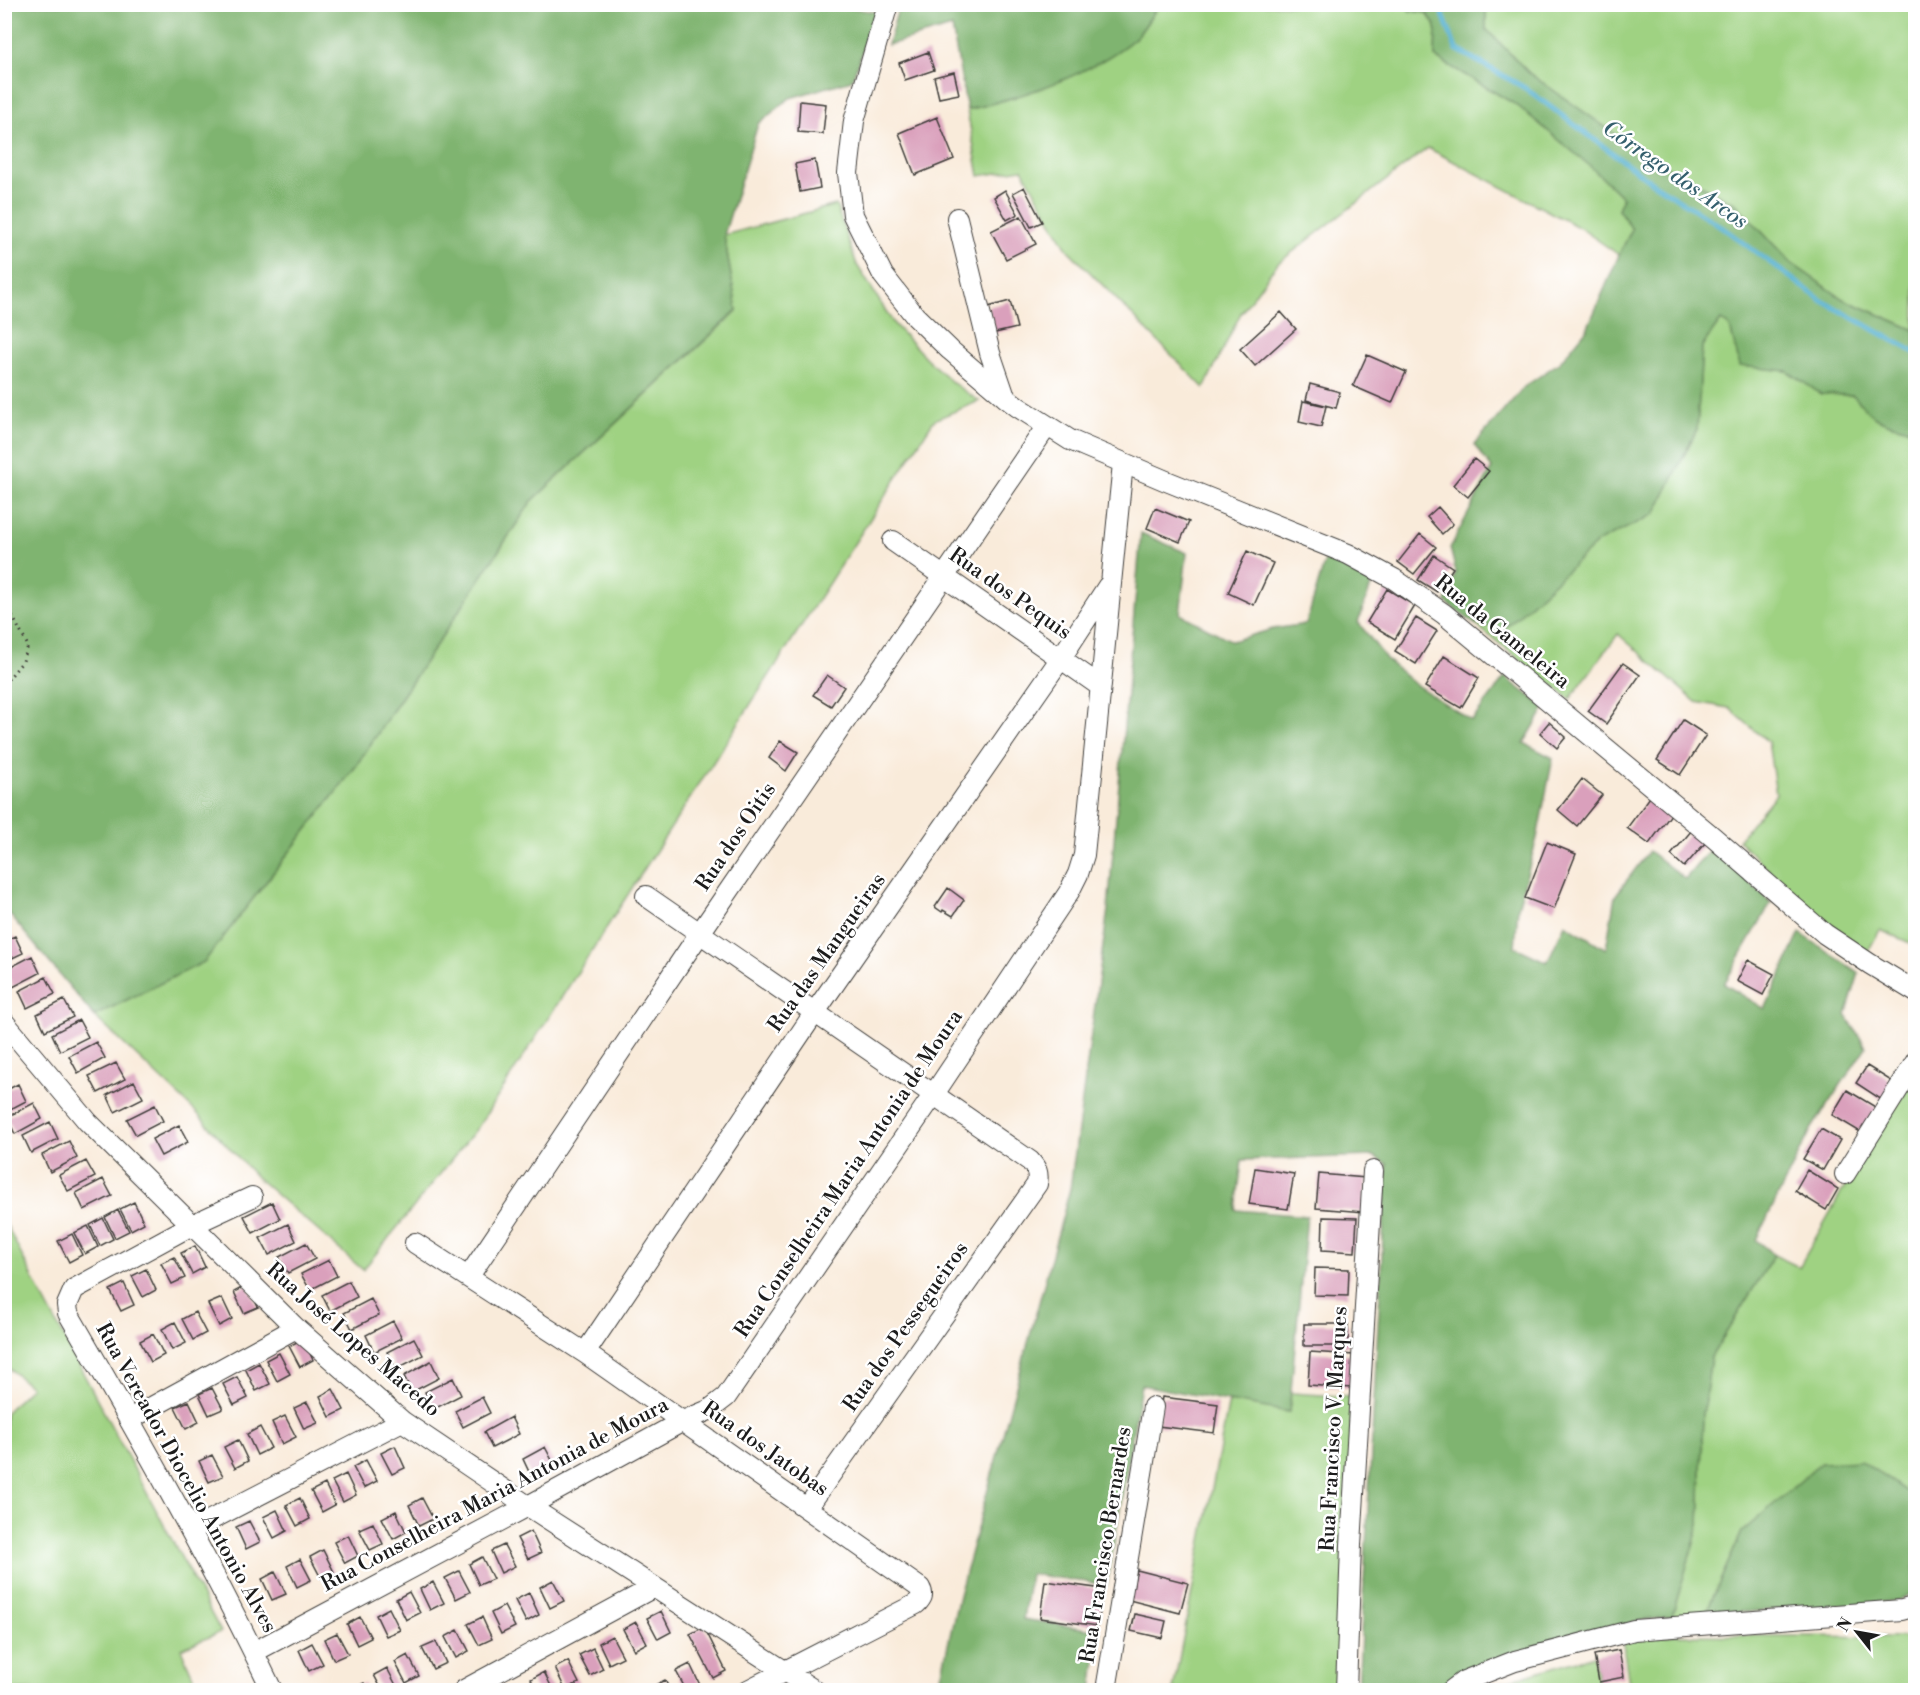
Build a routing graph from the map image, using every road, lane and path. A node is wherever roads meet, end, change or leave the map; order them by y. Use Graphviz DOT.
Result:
graph roads {
  1 [pos="888,4"];
  2 [pos="957,218"];
  3 [pos="1005,397"];
  4 [pos="1047,426"];
  5 [pos="1123,463"];
  6 [pos="893,541"];
  7 [pos="943,576"];
  8 [pos="1110,583"];
  9 [pos="4,600"];
  10 [pos="1061,658"];
  11 [pos="4,684"];
  12 [pos="1100,686"];
  13 [pos="646,896"];
  14 [pos="700,933"];
  15 [pos="1916,992"];
  16 [pos="814,1012"];
  17 [pos="4,1022"];
  18 [pos="1916,1061"];
  19 [pos="934,1094"];
  20 [pos="1373,1171"];
  21 [pos="1845,1174"];
  22 [pos="252,1197"];
  23 [pos="192,1225"];
  24 [pos="415,1243"];
  25 [pos="469,1276"];
  26 [pos="296,1328"];
  27 [pos="585,1353"];
  28 [pos="1153,1407"];
  29 [pos="129,1419"];
  30 [pos="402,1421"];
  31 [pos="683,1421"];
  32 [pos="528,1506"];
  33 [pos="807,1508"];
  34 [pos="191,1530"];
  35 [pos="654,1587"];
  36 [pos="1916,1606"];
  37 [pos="254,1652"];
  38 [pos="783,1671"];
  39 [pos="272,1690"];
  40 [pos="464,1690"];
  41 [pos="748,1690"];
  42 [pos="814,1690"];
  43 [pos="1106,1690"];
  44 [pos="1346,1690"];
  45 [pos="1452,1690"];
  1 -- 3 [label="street, Rua da Gameleira"];
  2 -- 3 [label="street"];
  3 -- 4 [label="street, Rua da Gameleira"];
  4 -- 5 [label="street, Rua da Gameleira"];
  4 -- 7 [label="street, Rua dos Oitis"];
  5 -- 8 [label="street, Rua Conselheira Maria Antonia de Moura"];
  5 -- 15 [label="street, Rua da Gameleira"];
  6 -- 7 [label="street, Rua dos Pequis"];
  7 -- 10 [label="street, Rua dos Pequis"];
  7 -- 14 [label="street, Rua dos Oitis"];
  8 -- 10 [label="street, Rua das Mangueiras"];
  8 -- 12 [label="street, Rua Conselheira Maria Antonia de Moura"];
  9 -- 11 [label="path"];
  10 -- 12 [label="street, Rua dos Pequis"];
  10 -- 16 [label="street, Rua das Mangueiras"];
  12 -- 19 [label="street, Rua Conselheira Maria Antonia de Moura"];
  13 -- 14 [label="street"];
  14 -- 16 [label="street"];
  14 -- 25 [label="street, Rua dos Oitis"];
  16 -- 19 [label="street"];
  16 -- 27 [label="street, Rua das Mangueiras"];
  17 -- 23 [label="street, Rua José Lopes Macedo"];
  18 -- 21 [label="street"];
  19 -- 31 [label="street, Rua Conselheira Maria Antonia de Moura"];
  19 -- 33 [label="street, Rua dos Pessegueiros"];
  20 -- 44 [label="street, Rua Francisco V. Marques"];
  22 -- 23 [label="street"];
  23 -- 26 [label="street, Rua José Lopes Macedo"];
  23 -- 29 [label="street, Rua Vereador Diocelio Antonio Alves"];
  24 -- 25 [label="street, Rua dos Jatobas"];
  25 -- 27 [label="street, Rua dos Jatobas"];
  26 -- 29 [label="street"];
  26 -- 30 [label="street, Rua José Lopes Macedo"];
  27 -- 31 [label="street, Rua dos Jatobas"];
  28 -- 43 [label="street, Rua Francisco Bernardes"];
  29 -- 34 [label="street, Rua Vereador Diocelio Antonio Alves"];
  30 -- 32 [label="street, Rua José Lopes Macedo"];
  30 -- 34 [label="street"];
  31 -- 32 [label="street, Rua Conselheira Maria Antonia de Moura"];
  31 -- 33 [label="street, Rua dos Jatobas"];
  32 -- 35 [label="street, Rua José Lopes Macedo"];
  32 -- 37 [label="street, Rua Conselheira Maria Antonia de Moura"];
  33 -- 38 [label="street, Rua dos Jatobas"];
  34 -- 37 [label="street, Rua Vereador Diocelio Antonio Alves"];
  35 -- 38 [label="street, Rua José Lopes Macedo"];
  35 -- 40 [label="street"];
  36 -- 45 [label="street"];
  37 -- 39 [label="street, Rua Vereador Diocelio Antonio Alves"];
  38 -- 41 [label="street"];
  38 -- 42 [label="street, Rua José Lopes Macedo"];
}
